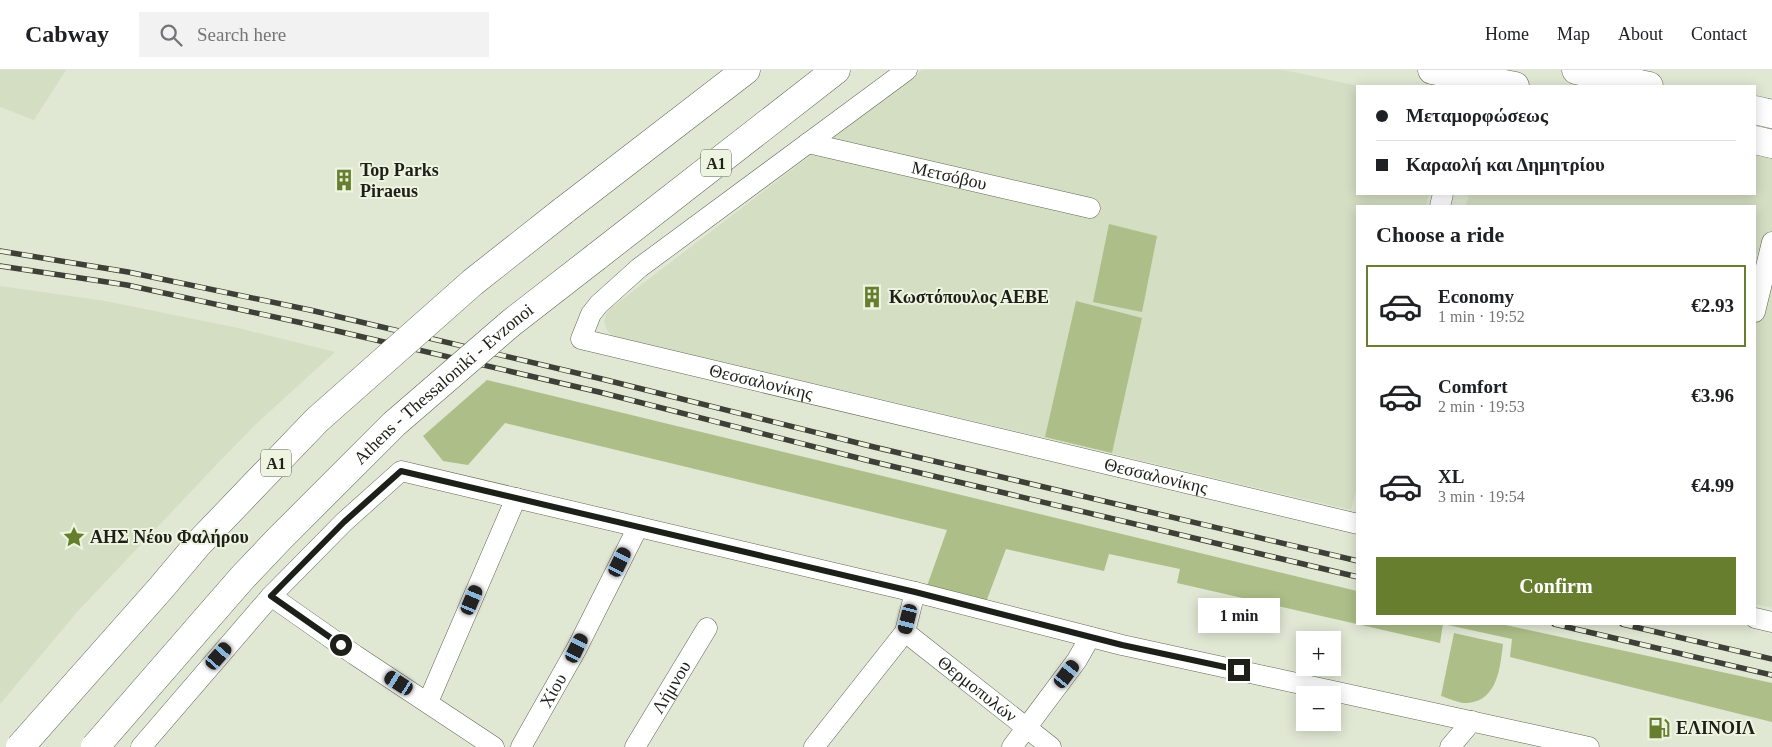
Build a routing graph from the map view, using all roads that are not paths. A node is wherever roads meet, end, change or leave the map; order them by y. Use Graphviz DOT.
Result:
graph roads {
  1 [pos="746,70"];
  2 [pos="836,70"];
  3 [pos="908,70"];
  4 [pos="1432,70"];
  5 [pos="1576,70"];
  6 [pos="1470,82"];
  7 [pos="1504,85"];
  8 [pos="1644,85"];
  9 [pos="1756,110"];
  10 [pos="1772,114"];
  11 [pos="1756,140"];
  12 [pos="808,143"];
  13 [pos="1772,144"];
  14 [pos="1090,208"];
  15 [pos="1772,242"];
  16 [pos="1756,308"];
  17 [pos="516,498"];
  18 [pos="1356,524"];
  19 [pos="638,527"];
  20 [pos="915,592"];
  21 [pos="271,596"];
  22 [pos="1756,618"];
  23 [pos="1772,622"];
  24 [pos="708,628"];
  25 [pos="905,632"];
  26 [pos="1090,637"];
  27 [pos="428,702"];
  28 [pos="1472,721"];
  29 [pos="1026,728"];
  30 [pos="20,747"];
  31 [pos="95,747"];
  32 [pos="141,747"];
  33 [pos="494,747"];
  34 [pos="521,747"];
  35 [pos="635,747"];
  36 [pos="814,747"];
  37 [pos="1012,747"];
  38 [pos="1051,747"];
  39 [pos="1450,747"];
  40 [pos="1590,747"];
  1 -- 30 [label="main road, Α1, bridge"];
  2 -- 31 [label="main road, Athens - Thessaloniki - Evzonoi / Α1, bridge"];
  3 -- 12 [label="street, Θεσσαλονίκης"];
  4 -- 6 [label="main road"];
  5 -- 8 [label="main road"];
  6 -- 7 [label="main road"];
  9 -- 10 [label="main road"];
  11 -- 13 [label="main road"];
  12 -- 14 [label="street, Μετσόβου"];
  12 -- 18 [label="street, Θεσσαλονίκης"];
  15 -- 16 [label="street"];
  17 -- 19 [label="street"];
  17 -- 21 [label="street"];
  17 -- 27 [label="street"];
  19 -- 20 [label="street"];
  19 -- 34 [label="street, Χίου"];
  20 -- 25 [label="street"];
  20 -- 26 [label="street"];
  21 -- 27 [label="street"];
  21 -- 32 [label="street"];
  22 -- 23 [label="street"];
  24 -- 35 [label="street, Λήμνου"];
  25 -- 29 [label="street, Θερμοπυλών"];
  25 -- 36 [label="street"];
  26 -- 28 [label="street"];
  26 -- 29 [label="street"];
  27 -- 33 [label="street"];
  28 -- 39 [label="street"];
  28 -- 40 [label="street"];
  29 -- 37 [label="street"];
  29 -- 38 [label="street, Θερμοπυλών"];
}
